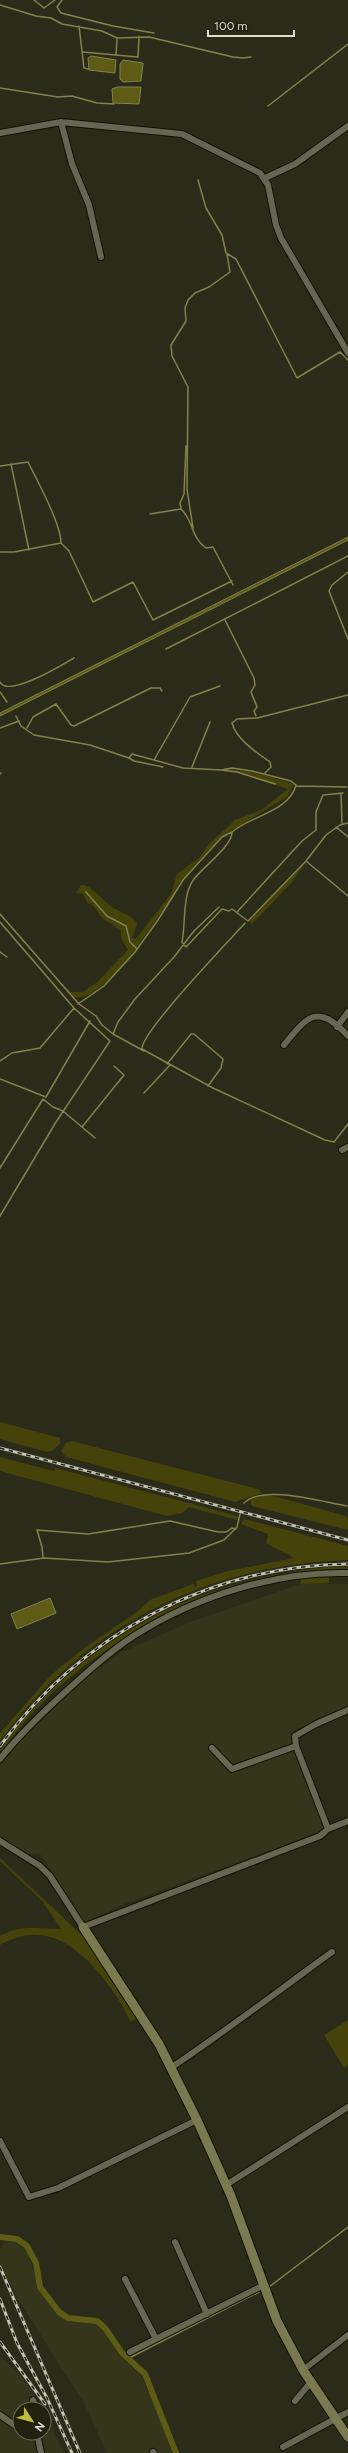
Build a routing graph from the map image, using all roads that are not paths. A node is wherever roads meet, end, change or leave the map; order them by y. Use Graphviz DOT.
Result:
graph roads {
  1 [pos="61,122"];
  2 [pos="348,126"];
  3 [pos="0,133"];
  4 [pos="265,178"];
  5 [pos="101,257"];
  6 [pos="348,353"];
  7 [pos="348,1012"];
  8 [pos="337,1027"];
  9 [pos="348,1036"];
  10 [pos="284,1045"];
  11 [pos="348,1573"];
  12 [pos="348,1710"];
  13 [pos="296,1746"];
  14 [pos="212,1748"];
  15 [pos="0,1759"];
  16 [pos="348,1821"];
  17 [pos="328,1829"];
  18 [pos="0,1841"];
  19 [pos="83,1927"];
  20 [pos="332,1952"];
  21 [pos="172,2067"];
  22 [pos="348,2107"];
  23 [pos="197,2120"];
  24 [pos="0,2141"];
  25 [pos="226,2185"];
  26 [pos="175,2242"];
  27 [pos="125,2279"];
  28 [pos="262,2286"];
  29 [pos="207,2314"];
  30 [pos="348,2335"];
  31 [pos="156,2339"];
  32 [pos="130,2352"];
  33 [pos="303,2370"];
  34 [pos="311,2382"];
  35 [pos="295,2401"];
  36 [pos="348,2412"];
  37 [pos="0,2415"];
  38 [pos="336,2419"];
  39 [pos="12,2423"];
  40 [pos="348,2437"];
  41 [pos="39,2441"];
  42 [pos="283,2447"];
  43 [pos="41,2453"];
  1 -- 3 [label="street"];
  1 -- 4 [label="street"];
  1 -- 5 [label="street"];
  2 -- 4 [label="street"];
  4 -- 6 [label="street"];
  7 -- 8 [label="street"];
  8 -- 9 [label="street"];
  8 -- 10 [label="street"];
  11 -- 15 [label="street"];
  12 -- 13 [label="street"];
  13 -- 14 [label="street"];
  13 -- 17 [label="street"];
  16 -- 17 [label="street"];
  17 -- 19 [label="street"];
  18 -- 19 [label="street"];
  19 -- 21 [label="street"];
  20 -- 21 [label="street"];
  21 -- 23 [label="street"];
  22 -- 25 [label="street"];
  23 -- 24 [label="street"];
  23 -- 25 [label="street"];
  25 -- 28 [label="street"];
  26 -- 29 [label="street"];
  27 -- 31 [label="street"];
  28 -- 29 [label="street"];
  28 -- 33 [label="street"];
  29 -- 31 [label="street"];
  30 -- 33 [label="street"];
  31 -- 32 [label="street"];
  33 -- 34 [label="street"];
  34 -- 35 [label="street"];
  34 -- 38 [label="street"];
  36 -- 38 [label="street"];
  37 -- 39 [label="street"];
  38 -- 40 [label="street"];
  38 -- 42 [label="street"];
  41 -- 43 [label="street"];
}
